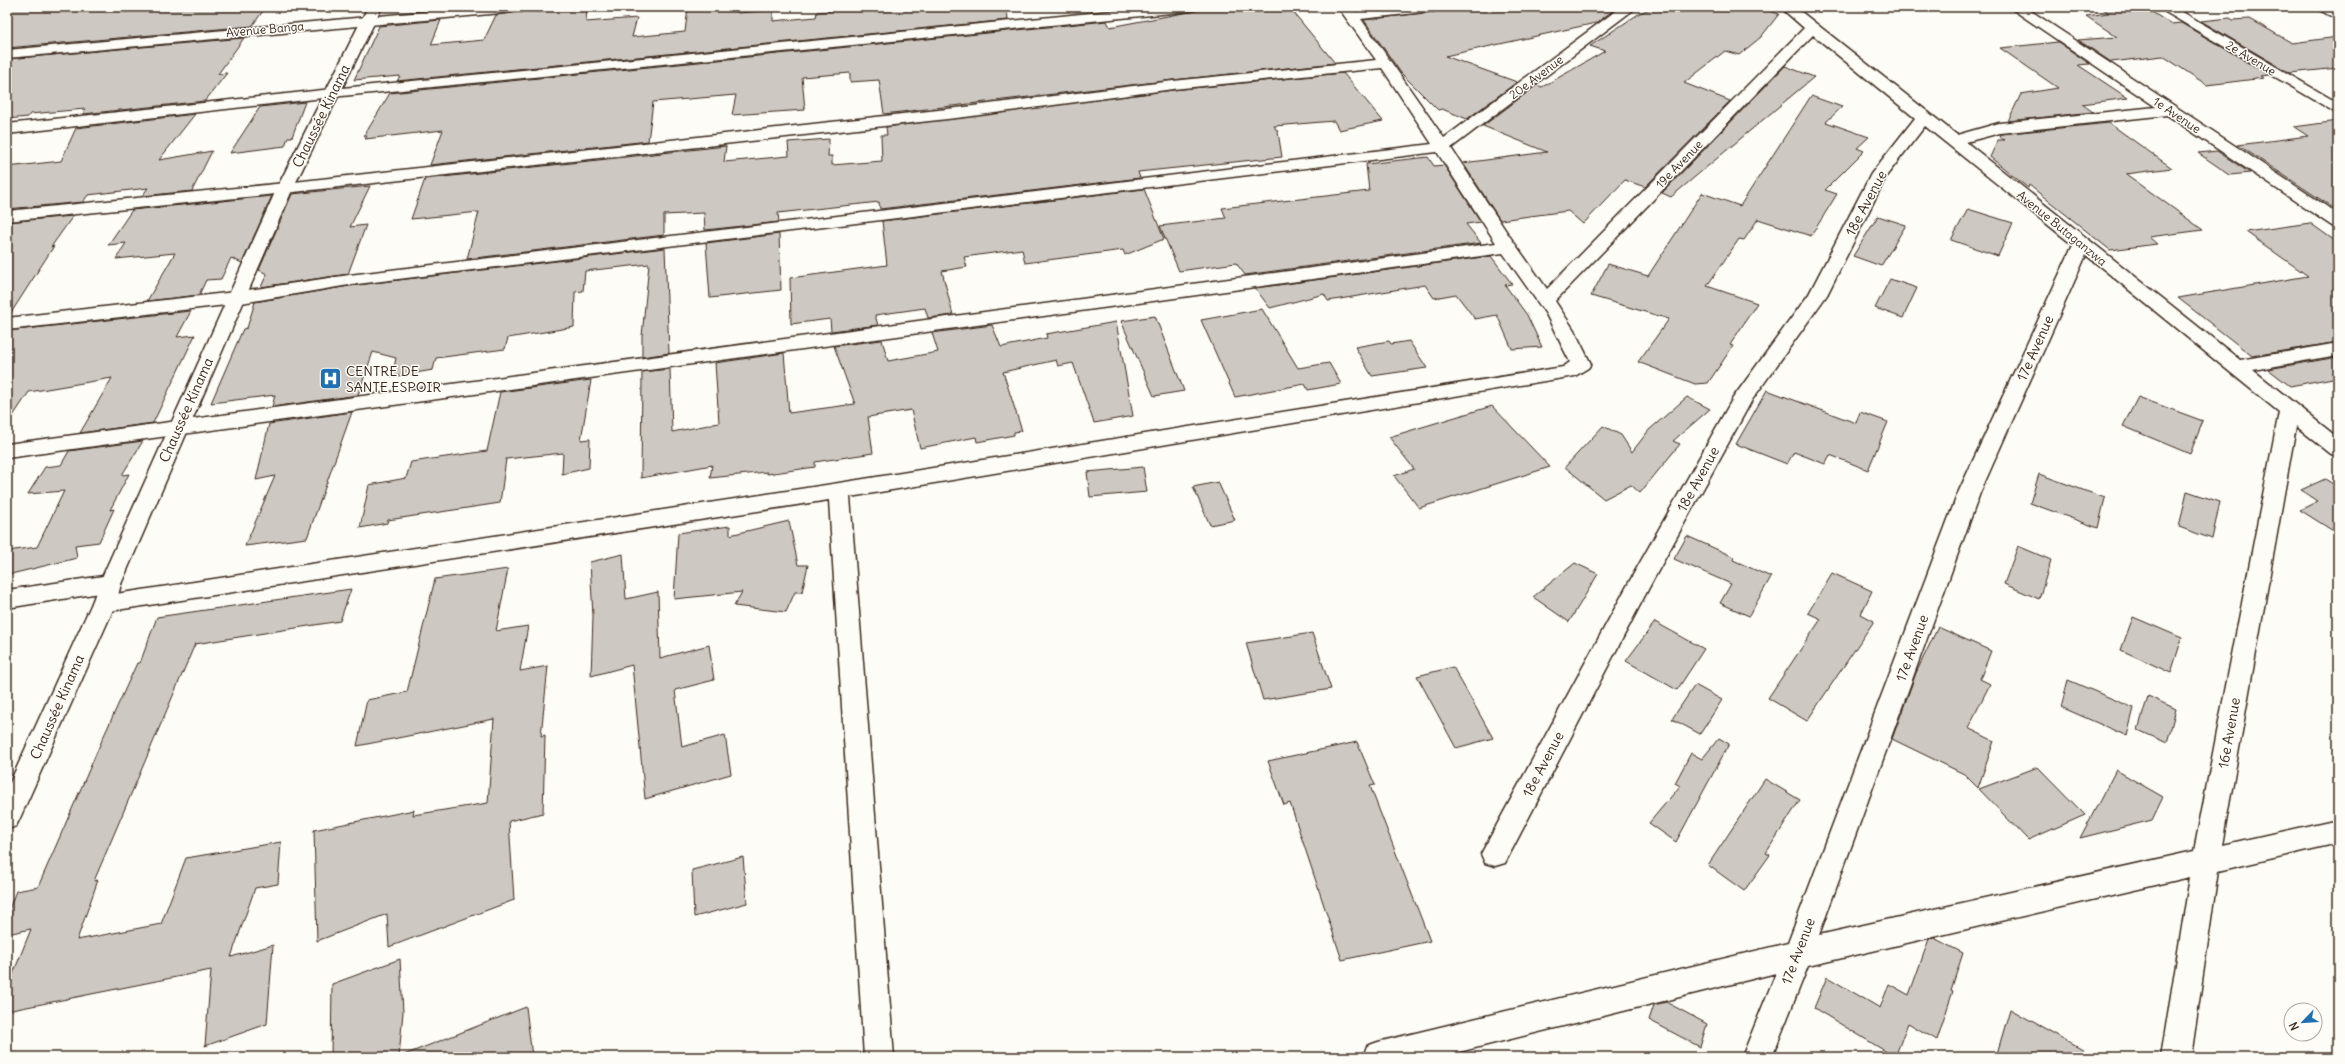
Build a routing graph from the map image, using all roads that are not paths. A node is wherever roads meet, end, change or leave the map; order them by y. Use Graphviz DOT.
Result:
graph roads {
  1 [pos="522,7"];
  2 [pos="1192,7"];
  3 [pos="1434,7"];
  4 [pos="1630,7"];
  5 [pos="1787,7"];
  6 [pos="2016,7"];
  7 [pos="2164,7"];
  8 [pos="2321,7"];
  9 [pos="1349,12"];
  10 [pos="372,13"];
  11 [pos="2338,16"];
  12 [pos="1812,28"];
  13 [pos="7,54"];
  14 [pos="1386,63"];
  15 [pos="2331,90"];
  16 [pos="2309,92"];
  17 [pos="332,93"];
  18 [pos="2338,109"];
  19 [pos="2170,110"];
  20 [pos="1923,118"];
  21 [pos="7,129"];
  22 [pos="1953,141"];
  23 [pos="1442,147"];
  24 [pos="285,188"];
  25 [pos="7,216"];
  26 [pos="2338,222"];
  27 [pos="2082,244"];
  28 [pos="1508,246"];
  29 [pos="235,298"];
  30 [pos="1546,300"];
  31 [pos="7,324"];
  32 [pos="2338,349"];
  33 [pos="2236,367"];
  34 [pos="2289,410"];
  35 [pos="179,428"];
  36 [pos="2338,449"];
  37 [pos="7,451"];
  38 [pos="839,490"];
  39 [pos="107,593"];
  40 [pos="7,599"];
  41 [pos="7,818"];
  42 [pos="2338,831"];
  43 [pos="1495,854"];
  44 [pos="2206,860"];
  45 [pos="1798,954"];
  46 [pos="879,1057"];
  47 [pos="1378,1057"];
  48 [pos="1757,1057"];
  49 [pos="2176,1057"];
  1 -- 10 [label="street, Avenue Banga"];
  2 -- 17 [label="street"];
  3 -- 9 [label="street"];
  4 -- 23 [label="street, 20e Avenue"];
  5 -- 12 [label="street, Avenue Butaganzwa"];
  6 -- 19 [label="street, 1e Avenue"];
  7 -- 16 [label="street, 2e Avenue"];
  8 -- 11 [label="street"];
  9 -- 14 [label="street"];
  10 -- 13 [label="street, Avenue Banga"];
  10 -- 17 [label="street, Chaussée Kinama"];
  12 -- 20 [label="street, Avenue Butaganzwa"];
  12 -- 30 [label="street, 19e Avenue"];
  14 -- 23 [label="street"];
  14 -- 24 [label="street"];
  15 -- 16 [label="street"];
  16 -- 18 [label="street, 2e Avenue"];
  17 -- 21 [label="street"];
  17 -- 24 [label="street, Chaussée Kinama"];
  19 -- 22 [label="street"];
  19 -- 26 [label="street, 1e Avenue"];
  20 -- 22 [label="street, Avenue Butaganzwa"];
  20 -- 43 [label="street, 18e Avenue"];
  22 -- 27 [label="street, Avenue Butaganzwa"];
  23 -- 28 [label="street"];
  23 -- 29 [label="street"];
  24 -- 25 [label="street"];
  24 -- 29 [label="street, Chaussée Kinama"];
  27 -- 33 [label="street, Avenue Butaganzwa"];
  27 -- 45 [label="street, 17e Avenue"];
  28 -- 30 [label="street"];
  28 -- 35 [label="street"];
  29 -- 31 [label="street"];
  29 -- 35 [label="street, Chaussée Kinama"];
  30 -- 38 [label="street"];
  32 -- 33 [label="street"];
  33 -- 34 [label="street, Avenue Butaganzwa"];
  34 -- 36 [label="street, Avenue Butaganzwa"];
  34 -- 44 [label="street, 16e Avenue"];
  35 -- 37 [label="street"];
  35 -- 39 [label="street, Chaussée Kinama"];
  38 -- 39 [label="street"];
  38 -- 46 [label="street"];
  39 -- 40 [label="street"];
  39 -- 41 [label="street, Chaussée Kinama"];
  42 -- 44 [label="street"];
  44 -- 45 [label="street"];
  44 -- 49 [label="street, 16e Avenue"];
  45 -- 47 [label="street"];
  45 -- 48 [label="street, 17e Avenue"];
}
